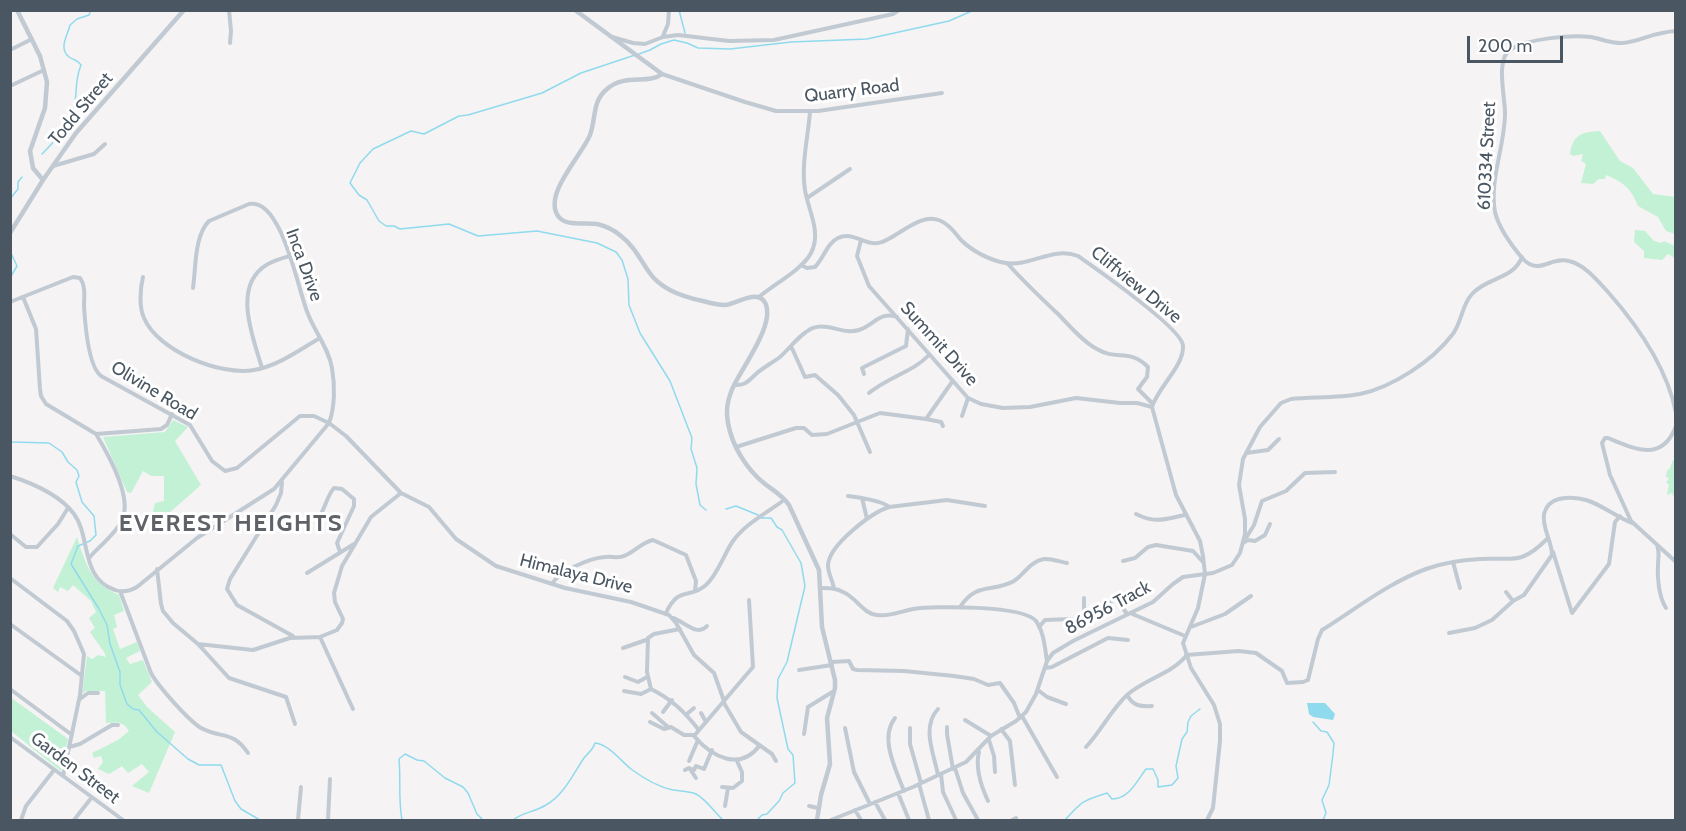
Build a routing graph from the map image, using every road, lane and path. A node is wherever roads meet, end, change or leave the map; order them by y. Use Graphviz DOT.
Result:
graph roads {
  1 [pos="17,10"];
  2 [pos="184,10"];
  3 [pos="229,10"];
  4 [pos="575,10"];
  5 [pos="669,10"];
  6 [pos="899,10"];
  7 [pos="1676,31"];
  8 [pos="609,36"];
  9 [pos="663,37"];
  10 [pos="32,39"];
  11 [pos="230,43"];
  12 [pos="10,50"];
  13 [pos="45,69"];
  14 [pos="662,74"];
  15 [pos="10,86"];
  16 [pos="942,93"];
  17 [pos="810,112"];
  18 [pos="105,144"];
  19 [pos="53,166"];
  20 [pos="850,169"];
  21 [pos="44,180"];
  22 [pos="807,198"];
  23 [pos="10,232"];
  24 [pos="861,240"];
  25 [pos="290,256"];
  26 [pos="1522,258"];
  27 [pos="1008,264"];
  28 [pos="801,265"];
  29 [pos="143,277"];
  30 [pos="193,288"];
  31 [pos="23,297"];
  32 [pos="759,297"];
  33 [pos="10,302"];
  34 [pos="897,317"];
  35 [pos="908,328"];
  36 [pos="320,338"];
  37 [pos="791,346"];
  38 [pos="929,355"];
  39 [pos="262,368"];
  40 [pos="864,374"];
  41 [pos="952,382"];
  42 [pos="734,385"];
  43 [pos="869,393"];
  44 [pos="968,398"];
  45 [pos="1152,406"];
  46 [pos="1676,413"];
  47 [pos="172,414"];
  48 [pos="962,416"];
  49 [pos="926,419"];
  50 [pos="857,420"];
  51 [pos="329,423"];
  52 [pos="943,426"];
  53 [pos="1676,426"];
  54 [pos="96,434"];
  55 [pos="1279,439"];
  56 [pos="736,447"];
  57 [pos="870,452"];
  58 [pos="1246,453"];
  59 [pos="1335,472"];
  60 [pos="10,476"];
  61 [pos="282,481"];
  62 [pos="401,493"];
  63 [pos="848,496"];
  64 [pos="862,498"];
  65 [pos="785,499"];
  66 [pos="985,506"];
  67 [pos="889,507"];
  68 [pos="68,508"];
  69 [pos="1136,514"];
  70 [pos="1185,515"];
  71 [pos="1620,516"];
  72 [pos="867,519"];
  73 [pos="317,520"];
  74 [pos="1633,523"];
  75 [pos="1270,524"];
  76 [pos="10,534"];
  77 [pos="1547,539"];
  78 [pos="1654,540"];
  79 [pos="355,543"];
  80 [pos="1244,543"];
  81 [pos="1550,545"];
  82 [pos="340,552"];
  83 [pos="88,558"];
  84 [pos="1123,561"];
  85 [pos="1453,562"];
  86 [pos="1676,562"];
  87 [pos="1067,563"];
  88 [pos="1204,563"];
  89 [pos="157,569"];
  90 [pos="307,573"];
  91 [pos="1205,574"];
  92 [pos="10,578"];
  93 [pos="552,584"];
  94 [pos="821,588"];
  95 [pos="1460,588"];
  96 [pos="834,589"];
  97 [pos="120,591"];
  98 [pos="695,591"];
  99 [pos="1506,592"];
  100 [pos="1251,596"];
  101 [pos="1084,598"];
  102 [pos="749,600"];
  103 [pos="1513,601"];
  104 [pos="960,607"];
  105 [pos="1666,608"];
  106 [pos="666,613"];
  107 [pos="1128,614"];
  108 [pos="672,618"];
  109 [pos="1071,619"];
  110 [pos="707,626"];
  111 [pos="12,627"];
  112 [pos="1039,627"];
  113 [pos="1191,627"];
  114 [pos="680,629"];
  115 [pos="1449,633"];
  116 [pos="1185,636"];
  117 [pos="295,637"];
  118 [pos="320,638"];
  119 [pos="647,639"];
  120 [pos="1128,640"];
  121 [pos="198,644"];
  122 [pos="623,648"];
  123 [pos="1186,656"];
  124 [pos="1047,661"];
  125 [pos="832,664"];
  126 [pos="1045,668"];
  127 [pos="799,670"];
  128 [pos="82,676"];
  129 [pos="624,677"];
  130 [pos="647,677"];
  131 [pos="10,689"];
  132 [pos="651,689"];
  133 [pos="834,690"];
  134 [pos="1038,690"];
  135 [pos="624,691"];
  136 [pos="98,693"];
  137 [pos="1127,695"];
  138 [pos="79,698"];
  139 [pos="672,700"];
  140 [pos="724,701"];
  141 [pos="1066,704"];
  142 [pos="1152,706"];
  143 [pos="694,708"];
  144 [pos="353,709"];
  145 [pos="938,709"];
  146 [pos="663,712"];
  147 [pos="652,713"];
  148 [pos="701,713"];
  149 [pos="687,714"];
  150 [pos="1021,717"];
  151 [pos="895,718"];
  152 [pos="965,720"];
  153 [pos="706,722"];
  154 [pos="653,723"];
  155 [pos="295,724"];
  156 [pos="118,725"];
  157 [pos="669,726"];
  158 [pos="947,727"];
  159 [pos="845,728"];
  160 [pos="910,728"];
  161 [pos="698,729"];
  162 [pos="1001,729"];
  163 [pos="678,732"];
  164 [pos="804,734"];
  165 [pos="72,735"];
  166 [pos="694,735"];
  167 [pos="671,736"];
  168 [pos="10,737"];
  169 [pos="990,737"];
  170 [pos="698,740"];
  171 [pos="760,745"];
  172 [pos="69,747"];
  173 [pos="1086,747"];
  174 [pos="980,748"];
  175 [pos="712,750"];
  176 [pos="248,753"];
  177 [pos="736,761"];
  178 [pos="776,761"];
  179 [pos="689,762"];
  180 [pos="954,768"];
  181 [pos="54,770"];
  182 [pos="995,772"];
  183 [pos="940,775"];
  184 [pos="63,776"];
  185 [pos="1057,777"];
  186 [pos="696,778"];
  187 [pos="330,779"];
  188 [pos="920,784"];
  189 [pos="1015,785"];
  190 [pos="301,787"];
  191 [pos="722,787"];
  192 [pos="728,788"];
  193 [pos="904,791"];
  194 [pos="898,793"];
  195 [pos="92,797"];
  196 [pos="988,801"];
  197 [pos="875,802"];
  198 [pos="870,804"];
  199 [pos="725,806"];
  200 [pos="809,806"];
  201 [pos="818,808"];
  202 [pos="855,810"];
  203 [pos="839,819"];
  204 [pos="21,820"];
  205 [pos="74,820"];
  206 [pos="123,820"];
  207 [pos="298,820"];
  208 [pos="328,820"];
  209 [pos="817,820"];
  210 [pos="831,820"];
  211 [pos="861,820"];
  212 [pos="885,820"];
  213 [pos="909,820"];
  214 [pos="929,820"];
  215 [pos="956,820"];
  216 [pos="978,820"];
  217 [pos="1208,820"];
  1 -- 10 [label="street"];
  2 -- 19 [label="street, Todd Street"];
  3 -- 11 [label="street"];
  4 -- 8 [label="street"];
  5 -- 9 [label="street"];
  6 -- 9 [label="street"];
  7 -- 26 [label="street, 610334 Street"];
  8 -- 9 [label="street"];
  8 -- 14 [label="street"];
  10 -- 12 [label="street"];
  10 -- 13 [label="street"];
  13 -- 15 [label="street"];
  13 -- 21 [label="street"];
  14 -- 17 [label="street, Quarry Road"];
  14 -- 32 [label="street"];
  16 -- 17 [label="street, Quarry Road"];
  17 -- 22 [label="street"];
  18 -- 19 [label="street"];
  19 -- 21 [label="street, Todd Street"];
  20 -- 22 [label="street"];
  21 -- 23 [label="street, Todd Street"];
  22 -- 28 [label="street"];
  24 -- 27 [label="street"];
  24 -- 28 [label="street"];
  24 -- 34 [label="street, Summit Drive"];
  25 -- 30 [label="street, Inca Drive"];
  25 -- 36 [label="street, Inca Drive"];
  25 -- 39 [label="street"];
  26 -- 46 [label="street"];
  26 -- 58 [label="street"];
  27 -- 45 [label="street"];
  27 -- 45 [label="street, Cliffview Drive"];
  28 -- 32 [label="street"];
  29 -- 39 [label="street"];
  31 -- 33 [label="street"];
  31 -- 47 [label="street, Olivine Road"];
  31 -- 54 [label="street"];
  32 -- 42 [label="street"];
  34 -- 35 [label="street, Summit Drive"];
  34 -- 37 [label="street"];
  35 -- 38 [label="street, Summit Drive"];
  35 -- 40 [label="street"];
  36 -- 39 [label="street"];
  36 -- 51 [label="street, Inca Drive"];
  37 -- 42 [label="street"];
  37 -- 50 [label="street"];
  38 -- 41 [label="street, Summit Drive"];
  38 -- 43 [label="street"];
  41 -- 44 [label="street, Summit Drive"];
  41 -- 49 [label="street"];
  42 -- 56 [label="street"];
  44 -- 45 [label="street, Summit Drive"];
  44 -- 48 [label="street"];
  45 -- 70 [label="street"];
  47 -- 51 [label="street, Olivine Road"];
  47 -- 54 [label="street"];
  49 -- 50 [label="street"];
  49 -- 52 [label="street"];
  50 -- 56 [label="street"];
  50 -- 57 [label="street"];
  51 -- 61 [label="street"];
  51 -- 62 [label="street, Himalaya Drive"];
  53 -- 74 [label="street"];
  54 -- 83 [label="street"];
  55 -- 58 [label="street"];
  56 -- 65 [label="street"];
  58 -- 80 [label="street"];
  59 -- 80 [label="street, 86956 Track"];
  60 -- 68 [label="street"];
  61 -- 89 [label="street"];
  61 -- 117 [label="street"];
  62 -- 79 [label="street"];
  62 -- 93 [label="street, Himalaya Drive"];
  63 -- 64 [label="street"];
  64 -- 67 [label="street"];
  64 -- 72 [label="street"];
  65 -- 94 [label="street"];
  65 -- 98 [label="street"];
  66 -- 67 [label="street"];
  67 -- 72 [label="street"];
  68 -- 76 [label="street"];
  68 -- 83 [label="street"];
  69 -- 70 [label="street"];
  70 -- 88 [label="street"];
  71 -- 74 [label="street"];
  71 -- 77 [label="street"];
  71 -- 81 [label="street"];
  72 -- 96 [label="street"];
  73 -- 82 [label="street"];
  74 -- 78 [label="street"];
  75 -- 80 [label="street"];
  77 -- 81 [label="street"];
  77 -- 85 [label="street"];
  78 -- 86 [label="street"];
  78 -- 105 [label="street"];
  79 -- 82 [label="street"];
  79 -- 118 [label="street"];
  80 -- 91 [label="street, 86956 Track"];
  81 -- 103 [label="street"];
  82 -- 90 [label="street"];
  83 -- 97 [label="street"];
  84 -- 88 [label="street"];
  85 -- 95 [label="street"];
  85 -- 123 [label="street"];
  87 -- 104 [label="street"];
  88 -- 91 [label="street"];
  89 -- 97 [label="street"];
  89 -- 121 [label="street"];
  91 -- 107 [label="street, 86956 Track"];
  91 -- 113 [label="street"];
  92 -- 128 [label="street"];
  93 -- 98 [label="street"];
  93 -- 106 [label="street, Himalaya Drive"];
  94 -- 96 [label="street"];
  94 -- 125 [label="street"];
  96 -- 104 [label="street"];
  97 -- 176 [label="street"];
  98 -- 106 [label="street"];
  99 -- 103 [label="street"];
  100 -- 113 [label="street"];
  101 -- 107 [label="street"];
  102 -- 140 [label="street"];
  103 -- 115 [label="street"];
  104 -- 112 [label="street"];
  106 -- 108 [label="street, Himalaya Drive"];
  107 -- 116 [label="street"];
  107 -- 124 [label="street, 86956 Track"];
  108 -- 110 [label="street"];
  108 -- 114 [label="street, Himalaya Drive"];
  109 -- 112 [label="street"];
  111 -- 128 [label="street"];
  112 -- 124 [label="street"];
  113 -- 116 [label="street"];
  114 -- 119 [label="street"];
  114 -- 140 [label="street, Himalaya Drive"];
  116 -- 123 [label="street"];
  117 -- 118 [label="street"];
  117 -- 121 [label="street"];
  118 -- 144 [label="street"];
  119 -- 122 [label="street"];
  119 -- 130 [label="street"];
  120 -- 126 [label="street"];
  121 -- 155 [label="street"];
  123 -- 137 [label="street"];
  123 -- 217 [label="street"];
  124 -- 126 [label="street"];
  125 -- 127 [label="street"];
  125 -- 133 [label="street"];
  125 -- 150 [label="street"];
  126 -- 134 [label="street"];
  128 -- 138 [label="street"];
  129 -- 130 [label="street"];
  130 -- 132 [label="street"];
  131 -- 165 [label="street"];
  132 -- 135 [label="street"];
  132 -- 139 [label="street"];
  133 -- 164 [label="street"];
  133 -- 201 [label="street"];
  134 -- 141 [label="street"];
  134 -- 150 [label="street"];
  136 -- 138 [label="street"];
  137 -- 142 [label="street"];
  137 -- 173 [label="street"];
  138 -- 165 [label="street"];
  139 -- 146 [label="street"];
  139 -- 149 [label="street"];
  140 -- 153 [label="street"];
  140 -- 171 [label="street, Himalaya Drive"];
  143 -- 149 [label="street"];
  145 -- 183 [label="street"];
  147 -- 157 [label="street"];
  148 -- 153 [label="street"];
  149 -- 161 [label="street"];
  150 -- 162 [label="street"];
  150 -- 185 [label="street"];
  151 -- 193 [label="street"];
  152 -- 169 [label="street"];
  153 -- 161 [label="street"];
  154 -- 157 [label="street"];
  156 -- 172 [label="street"];
  157 -- 163 [label="street"];
  158 -- 180 [label="street"];
  159 -- 198 [label="street"];
  160 -- 188 [label="street"];
  161 -- 166 [label="street"];
  162 -- 169 [label="street"];
  162 -- 189 [label="street"];
  163 -- 166 [label="street"];
  163 -- 167 [label="street"];
  165 -- 172 [label="street"];
  166 -- 170 [label="street"];
  168 -- 181 [label="street, Garden Street"];
  169 -- 174 [label="street"];
  169 -- 182 [label="street"];
  170 -- 175 [label="street"];
  170 -- 179 [label="street"];
  171 -- 177 [label="street"];
  171 -- 178 [label="street, Himalaya Drive"];
  172 -- 184 [label="street"];
  174 -- 180 [label="street"];
  174 -- 196 [label="street"];
  175 -- 177 [label="street"];
  175 -- 186 [label="street"];
  177 -- 192 [label="street"];
  180 -- 183 [label="street"];
  180 -- 216 [label="street"];
  181 -- 184 [label="street, Garden Street"];
  181 -- 204 [label="street"];
  183 -- 188 [label="street"];
  183 -- 215 [label="street"];
  184 -- 195 [label="street, Garden Street"];
  187 -- 208 [label="street"];
  188 -- 193 [label="street"];
  188 -- 214 [label="street"];
  190 -- 207 [label="street"];
  191 -- 192 [label="street"];
  192 -- 199 [label="street"];
  193 -- 194 [label="street"];
  194 -- 197 [label="street"];
  194 -- 213 [label="street"];
  195 -- 205 [label="street"];
  195 -- 206 [label="street, Garden Street"];
  197 -- 198 [label="street"];
  197 -- 212 [label="street"];
  198 -- 202 [label="street"];
  200 -- 201 [label="street"];
  201 -- 209 [label="street"];
  202 -- 203 [label="street"];
  202 -- 211 [label="street"];
  203 -- 210 [label="street"];
}
